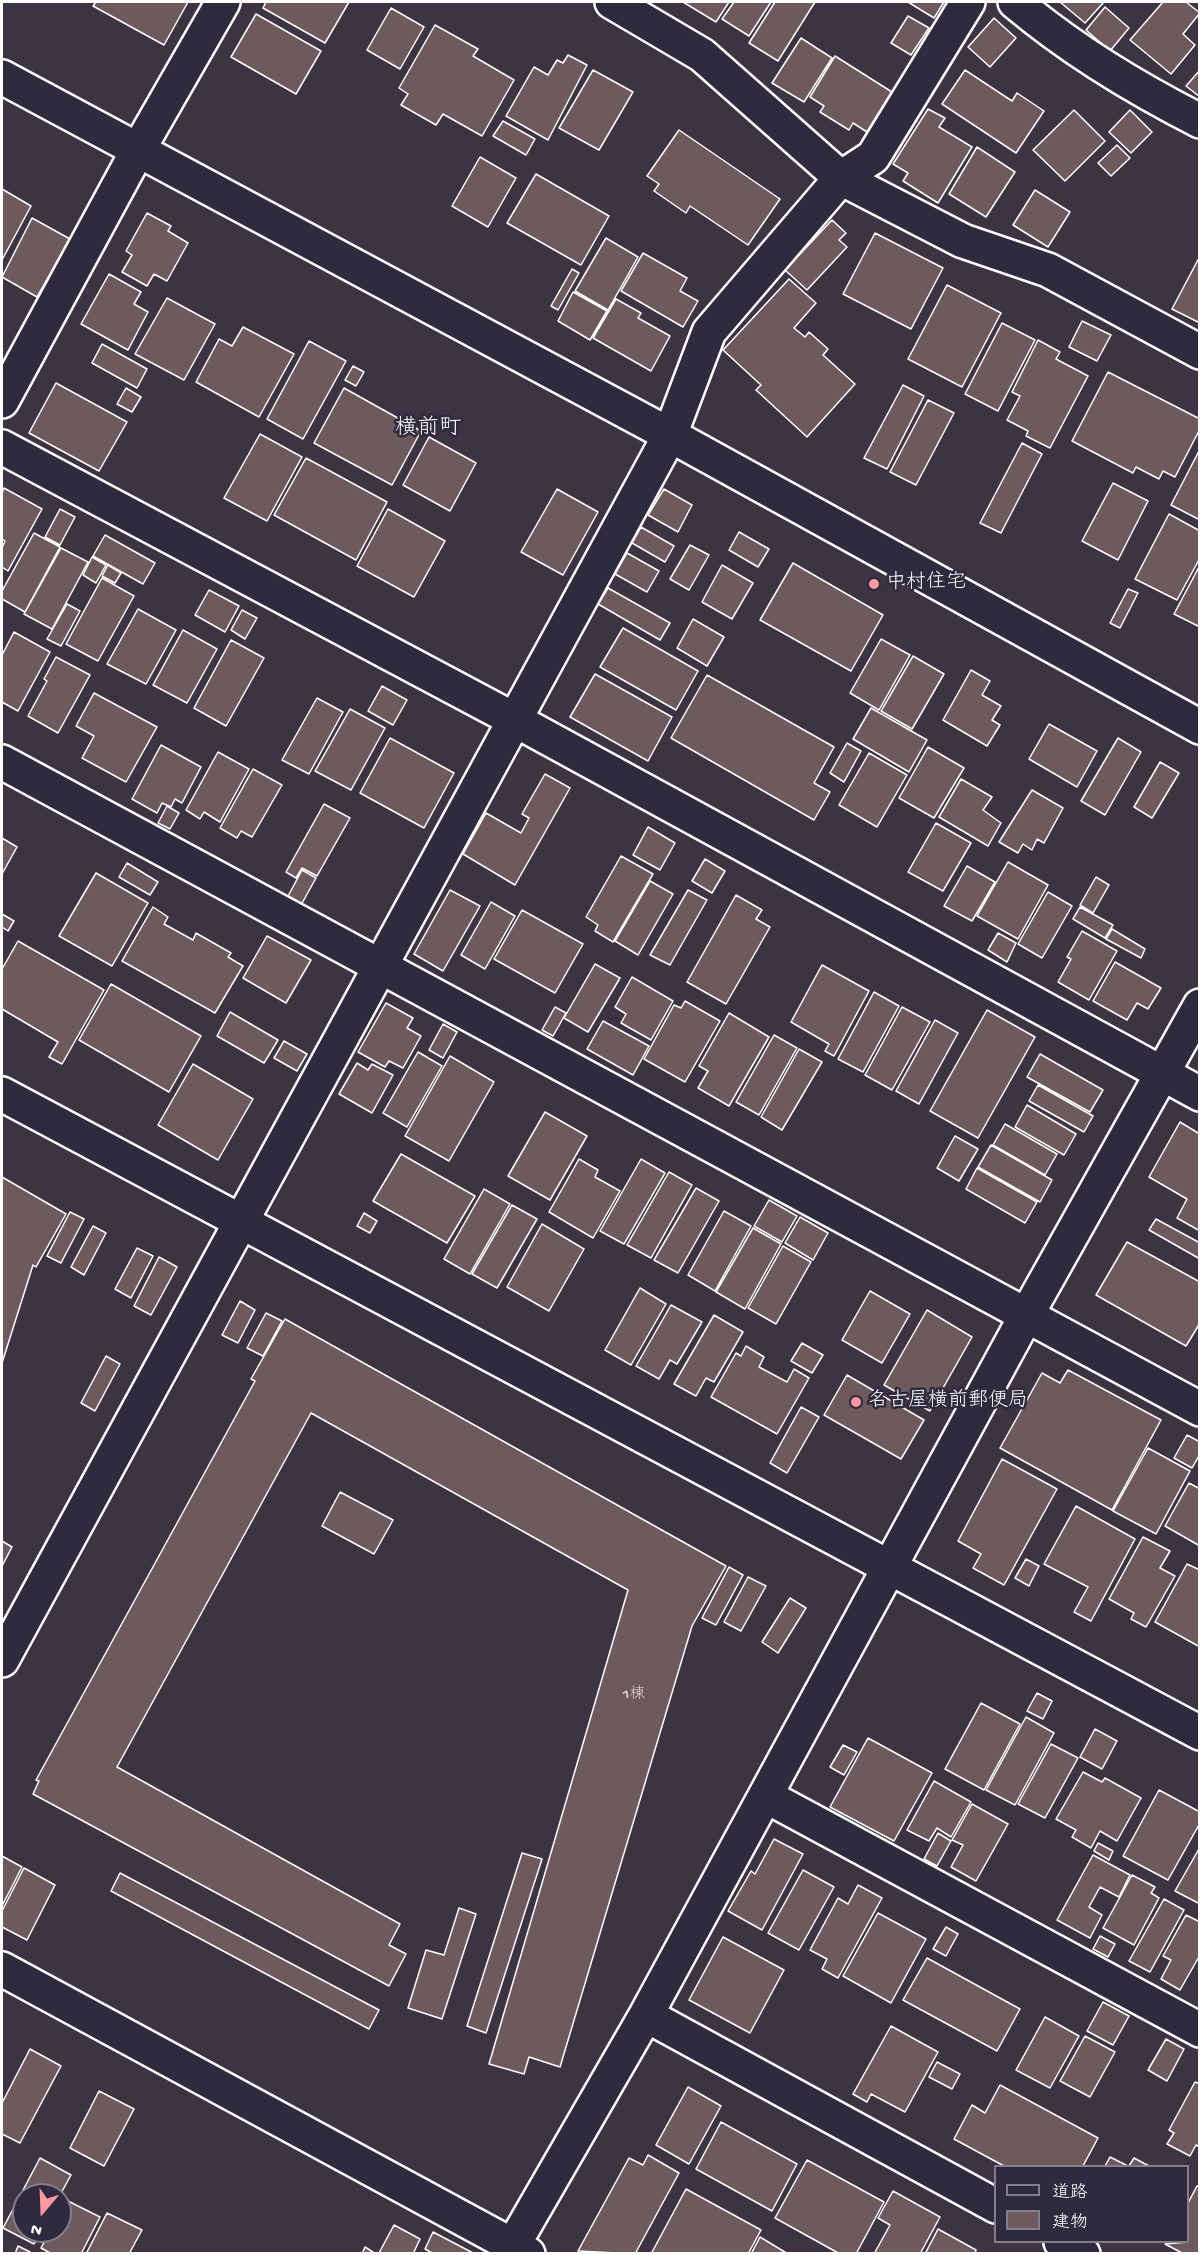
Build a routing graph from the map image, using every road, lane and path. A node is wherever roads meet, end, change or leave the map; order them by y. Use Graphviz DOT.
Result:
graph roads {
  1 [pos="223,2"];
  2 [pos="612,2"];
  3 [pos="968,2"];
  4 [pos="1015,2"];
  5 [pos="2,77"];
  6 [pos="1200,122"];
  7 [pos="138,150"];
  8 [pos="841,178"];
  9 [pos="1200,352"];
  10 [pos="2,401"];
  11 [pos="670,435"];
  12 [pos="2,447"];
  13 [pos="515,720"];
  14 [pos="1200,727"];
  15 [pos="2,762"];
  16 [pos="381,969"];
  17 [pos="1200,1006"];
  18 [pos="1163,1075"];
  19 [pos="2,1094"];
  20 [pos="1200,1094"];
  21 [pos="242,1222"];
  22 [pos="1026,1316"];
  23 [pos="1200,1409"];
  24 [pos="892,1567"];
  25 [pos="2,1660"];
  26 [pos="1200,1732"];
  27 [pos="766,1796"];
  28 [pos="2,1970"];
  29 [pos="646,2015"];
  30 [pos="1200,2030"];
  31 [pos="994,2205"];
  32 [pos="1065,2243"];
  33 [pos="516,2251"];
  34 [pos="1083,2253"];
  1 -- 7 [label="street"];
  2 -- 8 [label="street"];
  3 -- 8 [label="street"];
  4 -- 6 [label="street"];
  5 -- 7 [label="street"];
  7 -- 10 [label="street"];
  7 -- 11 [label="street"];
  8 -- 9 [label="street"];
  8 -- 11 [label="street"];
  11 -- 13 [label="street"];
  11 -- 14 [label="street"];
  12 -- 13 [label="street"];
  13 -- 16 [label="street"];
  13 -- 18 [label="street"];
  15 -- 16 [label="street"];
  16 -- 21 [label="street"];
  16 -- 22 [label="street"];
  17 -- 18 [label="street"];
  18 -- 20 [label="street"];
  18 -- 22 [label="street"];
  19 -- 21 [label="street"];
  21 -- 24 [label="street"];
  21 -- 25 [label="street"];
  22 -- 23 [label="street"];
  22 -- 24 [label="street"];
  24 -- 26 [label="street"];
  24 -- 27 [label="street"];
  27 -- 29 [label="street"];
  27 -- 30 [label="street"];
  28 -- 33 [label="street"];
  29 -- 31 [label="street"];
  29 -- 33 [label="street"];
  32 -- 34 [label="street"];
}
